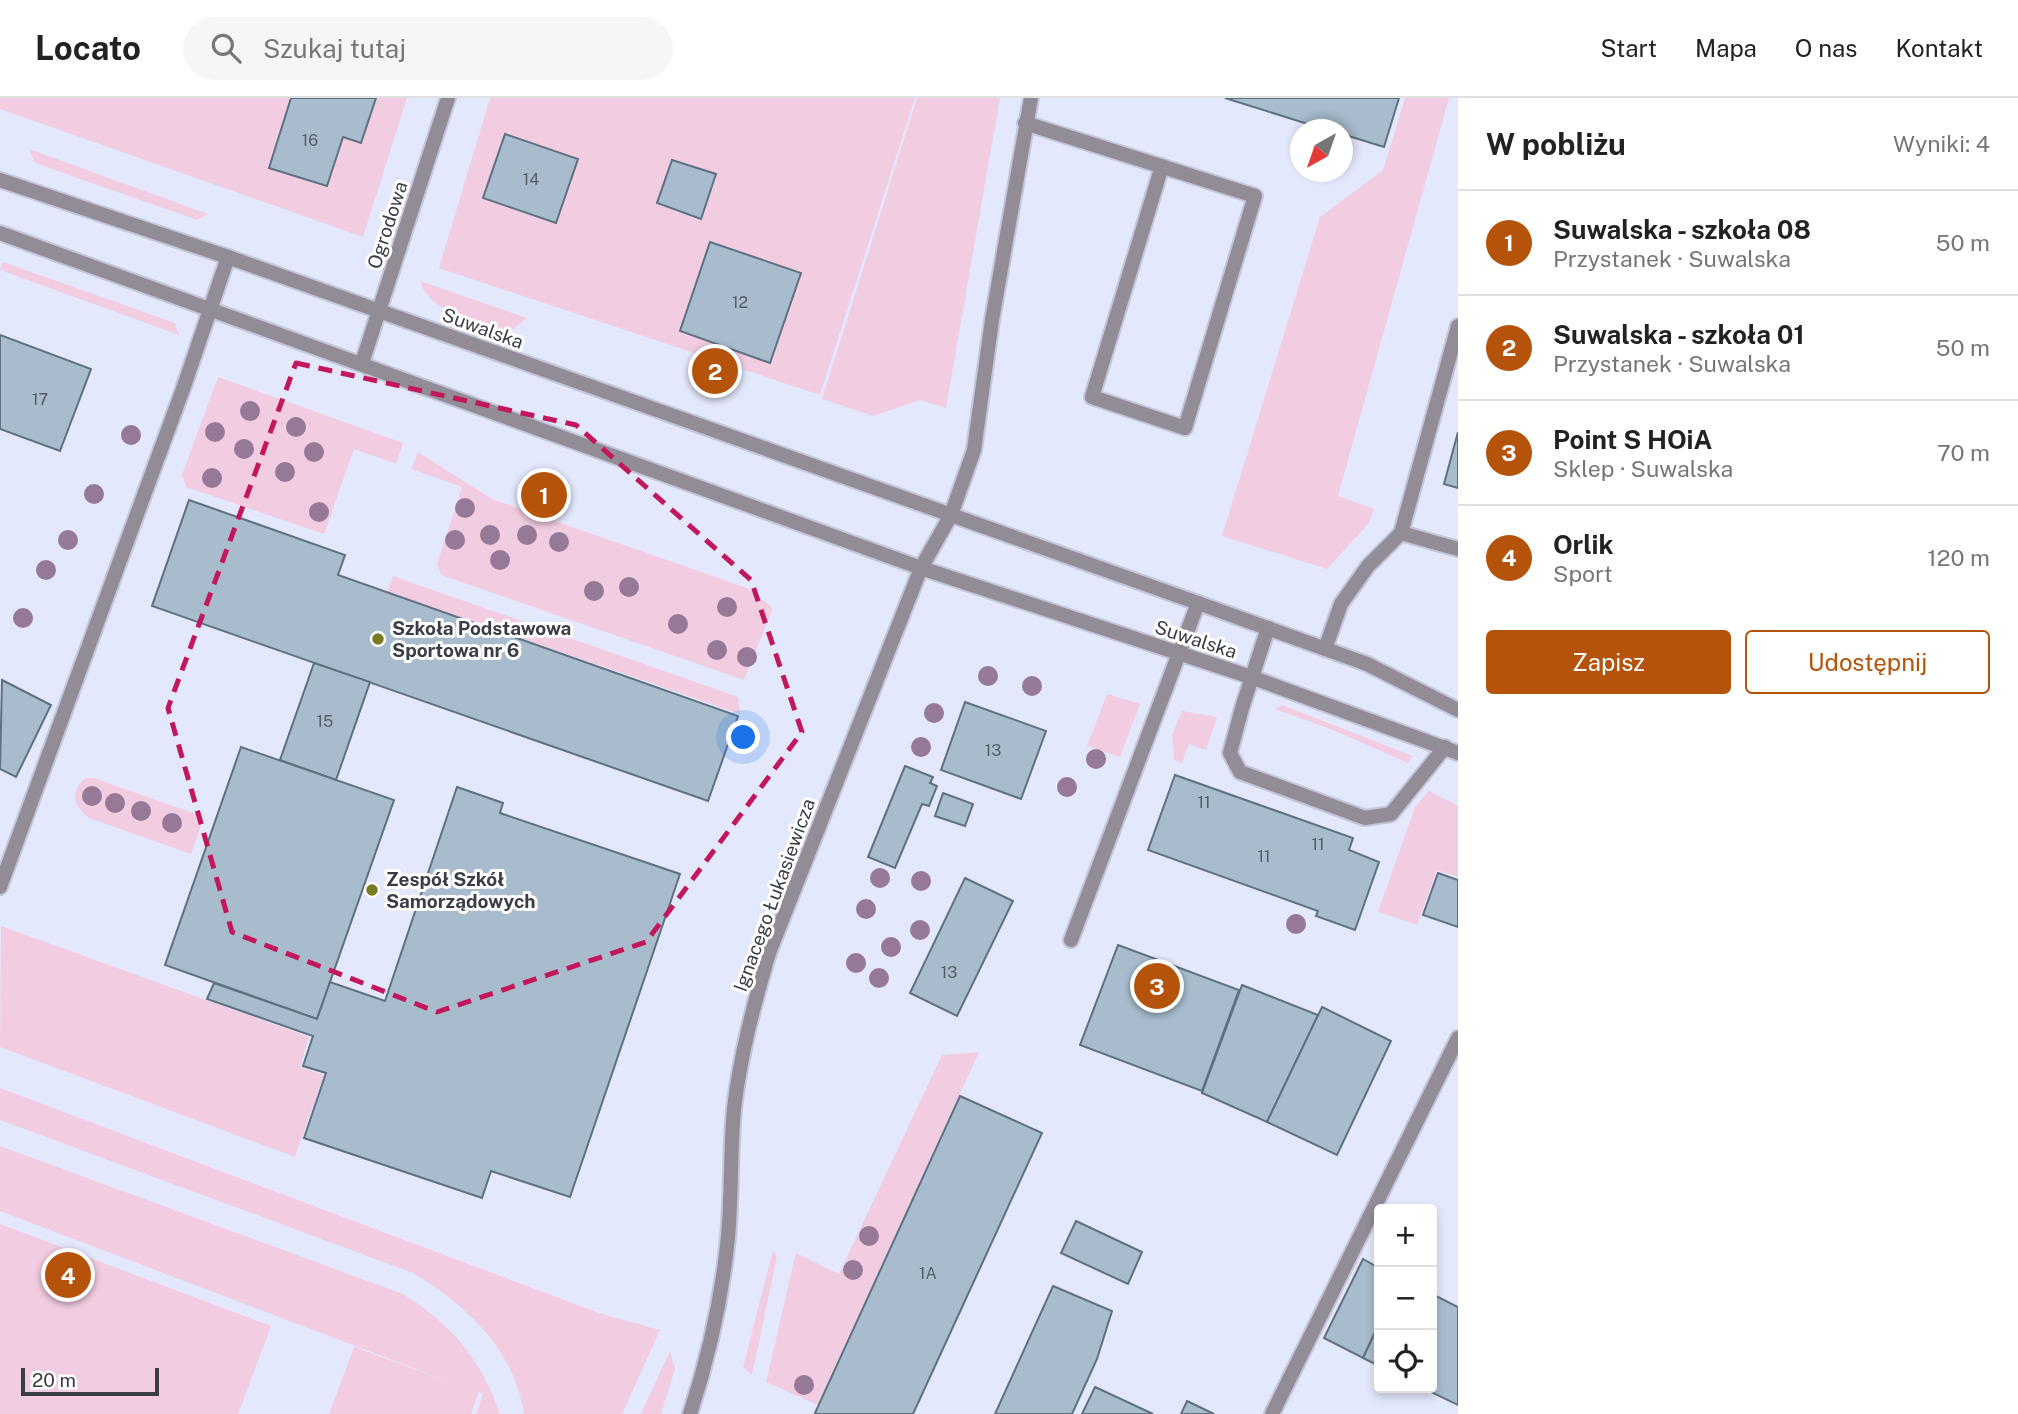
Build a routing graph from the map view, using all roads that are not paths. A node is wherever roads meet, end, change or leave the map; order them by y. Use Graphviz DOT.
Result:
graph roads {
  1 [pos="448,98"];
  2 [pos="1031,98"];
  3 [pos="1025,123"];
  4 [pos="1162,166"];
  5 [pos="0,180"];
  6 [pos="0,233"];
  7 [pos="228,257"];
  8 [pos="210,309"];
  9 [pos="379,311"];
  10 [pos="1458,326"];
  11 [pos="362,363"];
  12 [pos="951,515"];
  13 [pos="1401,533"];
  14 [pos="1458,549"];
  15 [pos="921,568"];
  16 [pos="1198,603"];
  17 [pos="1268,628"];
  18 [pos="1325,649"];
  19 [pos="1181,654"];
  20 [pos="1251,677"];
  21 [pos="1458,710"];
  22 [pos="1452,750"];
  23 [pos="0,887"];
  24 [pos="1072,940"];
  25 [pos="1458,1038"];
  26 [pos="690,1414"];
  27 [pos="1272,1414"];
  1 -- 9 [label="street, Ogrodowa"];
  2 -- 3 [label="street"];
  3 -- 4 [label="street"];
  3 -- 12 [label="street"];
  4 -- 4 [label="street"];
  5 -- 7 [label="street, Suwalska"];
  6 -- 8 [label="street, Suwalska"];
  7 -- 8 [label="street"];
  7 -- 9 [label="street, Suwalska"];
  8 -- 11 [label="street, Suwalska"];
  8 -- 23 [label="street"];
  9 -- 11 [label="street, Ogrodowa"];
  9 -- 12 [label="street, Suwalska"];
  10 -- 13 [label="street"];
  11 -- 15 [label="street, Suwalska"];
  12 -- 15 [label="street"];
  12 -- 16 [label="street, Suwalska"];
  13 -- 14 [label="street"];
  13 -- 18 [label="street"];
  15 -- 19 [label="street, Suwalska"];
  15 -- 26 [label="street, Ignacego Łukasiewicza"];
  16 -- 17 [label="street, Suwalska"];
  16 -- 19 [label="street"];
  17 -- 18 [label="street, Suwalska"];
  17 -- 20 [label="street"];
  18 -- 21 [label="street, Suwalska"];
  19 -- 20 [label="street, Suwalska"];
  19 -- 24 [label="street"];
  20 -- 22 [label="street, Suwalska"];
  20 -- 22 [label="street"];
  25 -- 27 [label="street"];
}
